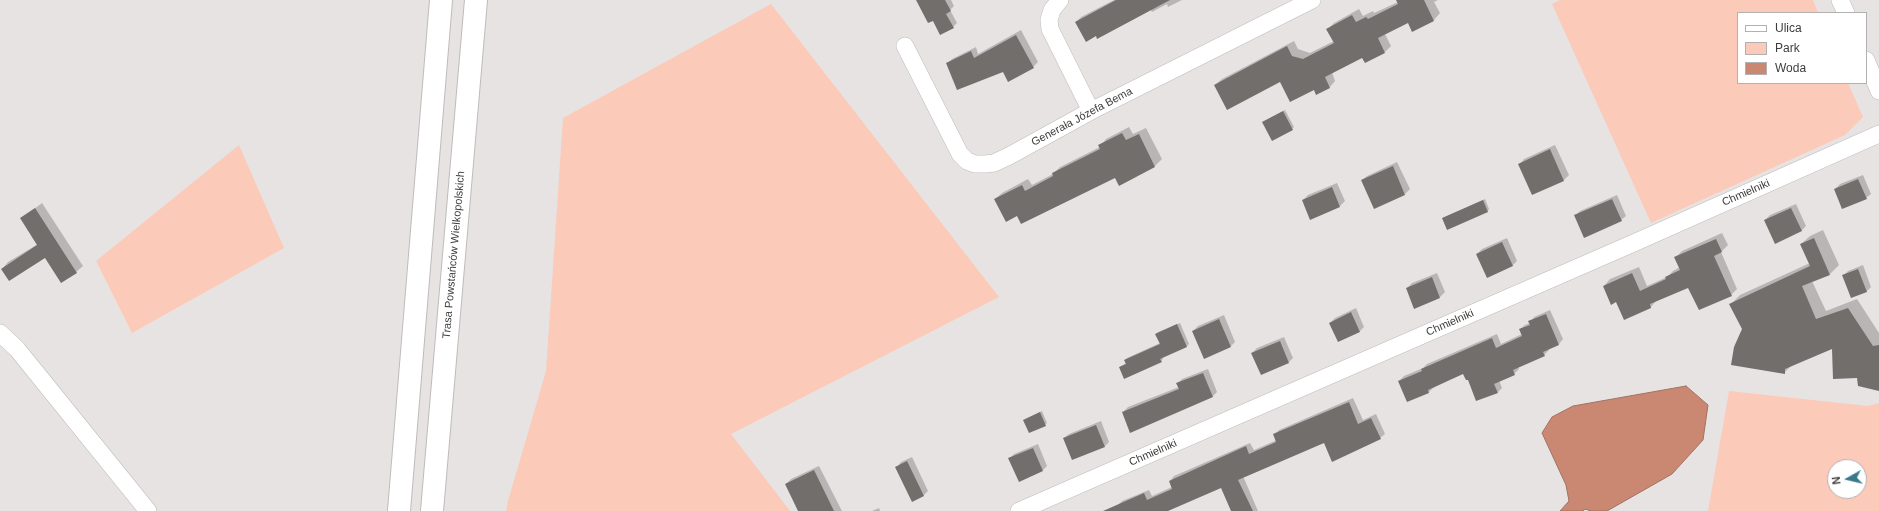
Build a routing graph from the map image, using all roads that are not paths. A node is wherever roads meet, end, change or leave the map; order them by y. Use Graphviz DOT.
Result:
graph roads {
  1 [pos="441,0"];
  2 [pos="476,0"];
  3 [pos="1060,0"];
  4 [pos="1312,0"];
  5 [pos="1840,0"];
  6 [pos="1846,12"];
  7 [pos="905,46"];
  8 [pos="1867,62"];
  9 [pos="1879,91"];
  10 [pos="1091,111"];
  11 [pos="1879,134"];
  12 [pos="0,334"];
  13 [pos="148,511"];
  14 [pos="399,511"];
  15 [pos="432,511"];
  16 [pos="1019,511"];
  1 -- 14 [label="highway"];
  2 -- 15 [label="highway, Trasa Powstańców Wielkopolskich"];
  3 -- 10 [label="street"];
  4 -- 10 [label="street, Generała Józefa Bema"];
  5 -- 6 [label="street"];
  7 -- 10 [label="street, Generała Józefa Bema"];
  8 -- 9 [label="street"];
  11 -- 16 [label="street, Chmielniki"];
  12 -- 13 [label="street"];
}
